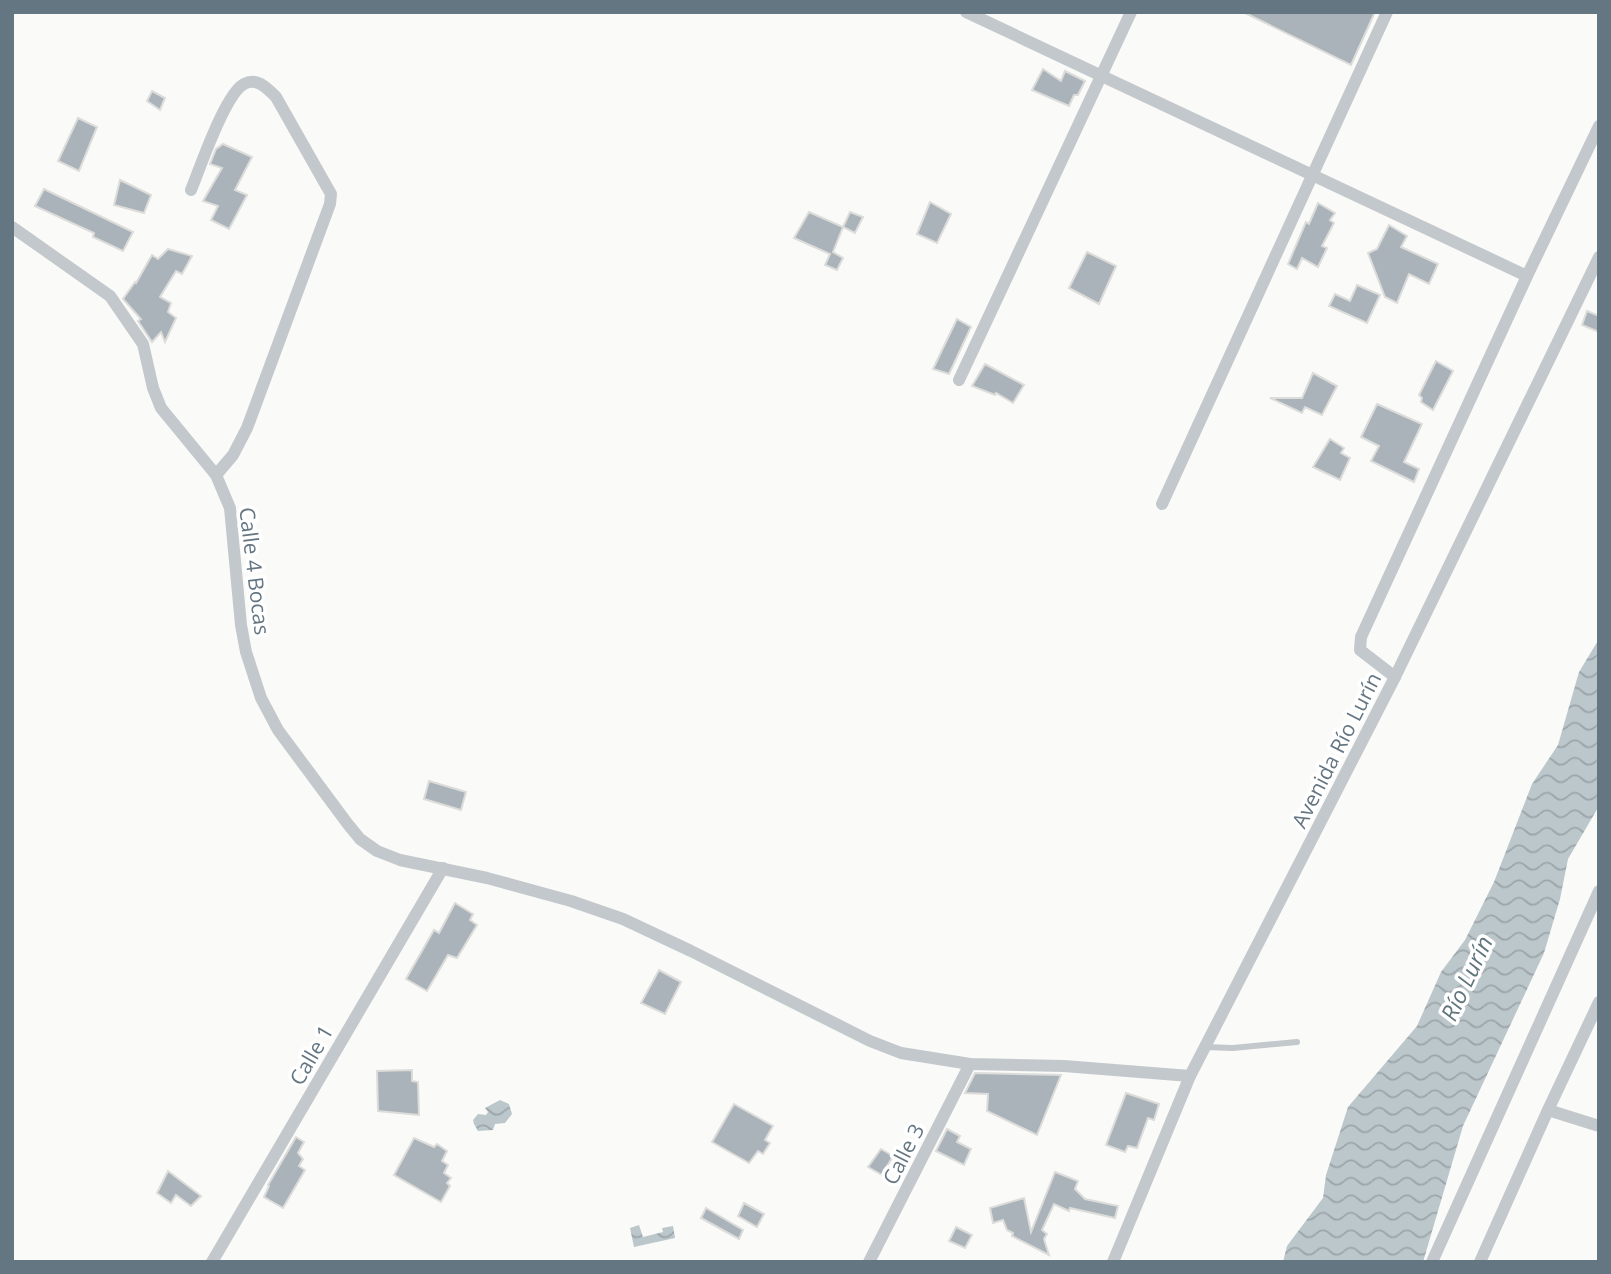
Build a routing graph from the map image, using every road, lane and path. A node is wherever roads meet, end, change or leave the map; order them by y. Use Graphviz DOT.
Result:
graph roads {
  1 [pos="966,12"];
  2 [pos="1131,12"];
  3 [pos="1387,12"];
  4 [pos="1101,76"];
  5 [pos="1599,126"];
  6 [pos="1313,175"];
  7 [pos="191,190"];
  8 [pos="12,227"];
  9 [pos="1599,257"];
  10 [pos="1527,276"];
  11 [pos="959,380"];
  12 [pos="216,475"];
  13 [pos="1161,504"];
  14 [pos="1395,677"];
  15 [pos="443,868"];
  16 [pos="1599,891"];
  17 [pos="1599,1003"];
  18 [pos="1297,1042"];
  19 [pos="1205,1047"];
  20 [pos="970,1064"];
  21 [pos="1190,1076"];
  22 [pos="1548,1110"];
  23 [pos="1599,1126"];
  24 [pos="212,1262"];
  25 [pos="869,1262"];
  26 [pos="1113,1262"];
  27 [pos="1432,1262"];
  28 [pos="1480,1262"];
  1 -- 4 [label="street"];
  2 -- 4 [label="street"];
  3 -- 6 [label="street"];
  4 -- 6 [label="street"];
  4 -- 11 [label="street"];
  5 -- 10 [label="street"];
  6 -- 10 [label="street"];
  6 -- 13 [label="street"];
  7 -- 12 [label="street"];
  8 -- 12 [label="street, Calle 4 Bocas"];
  9 -- 14 [label="street, Avenida Río Lurín"];
  10 -- 14 [label="street"];
  12 -- 15 [label="street, Calle 4 Bocas"];
  14 -- 19 [label="street, Avenida Río Lurín"];
  15 -- 20 [label="street, Calle 4 Bocas"];
  15 -- 24 [label="street, Calle 1"];
  16 -- 27 [label="street"];
  17 -- 22 [label="street"];
  18 -- 19 [label="lane"];
  19 -- 21 [label="street, Avenida Río Lurín"];
  20 -- 21 [label="street, Calle 4 Bocas"];
  20 -- 25 [label="street, Calle 3"];
  21 -- 26 [label="street, Avenida Río Lurín"];
  22 -- 23 [label="street"];
  22 -- 28 [label="street"];
}
